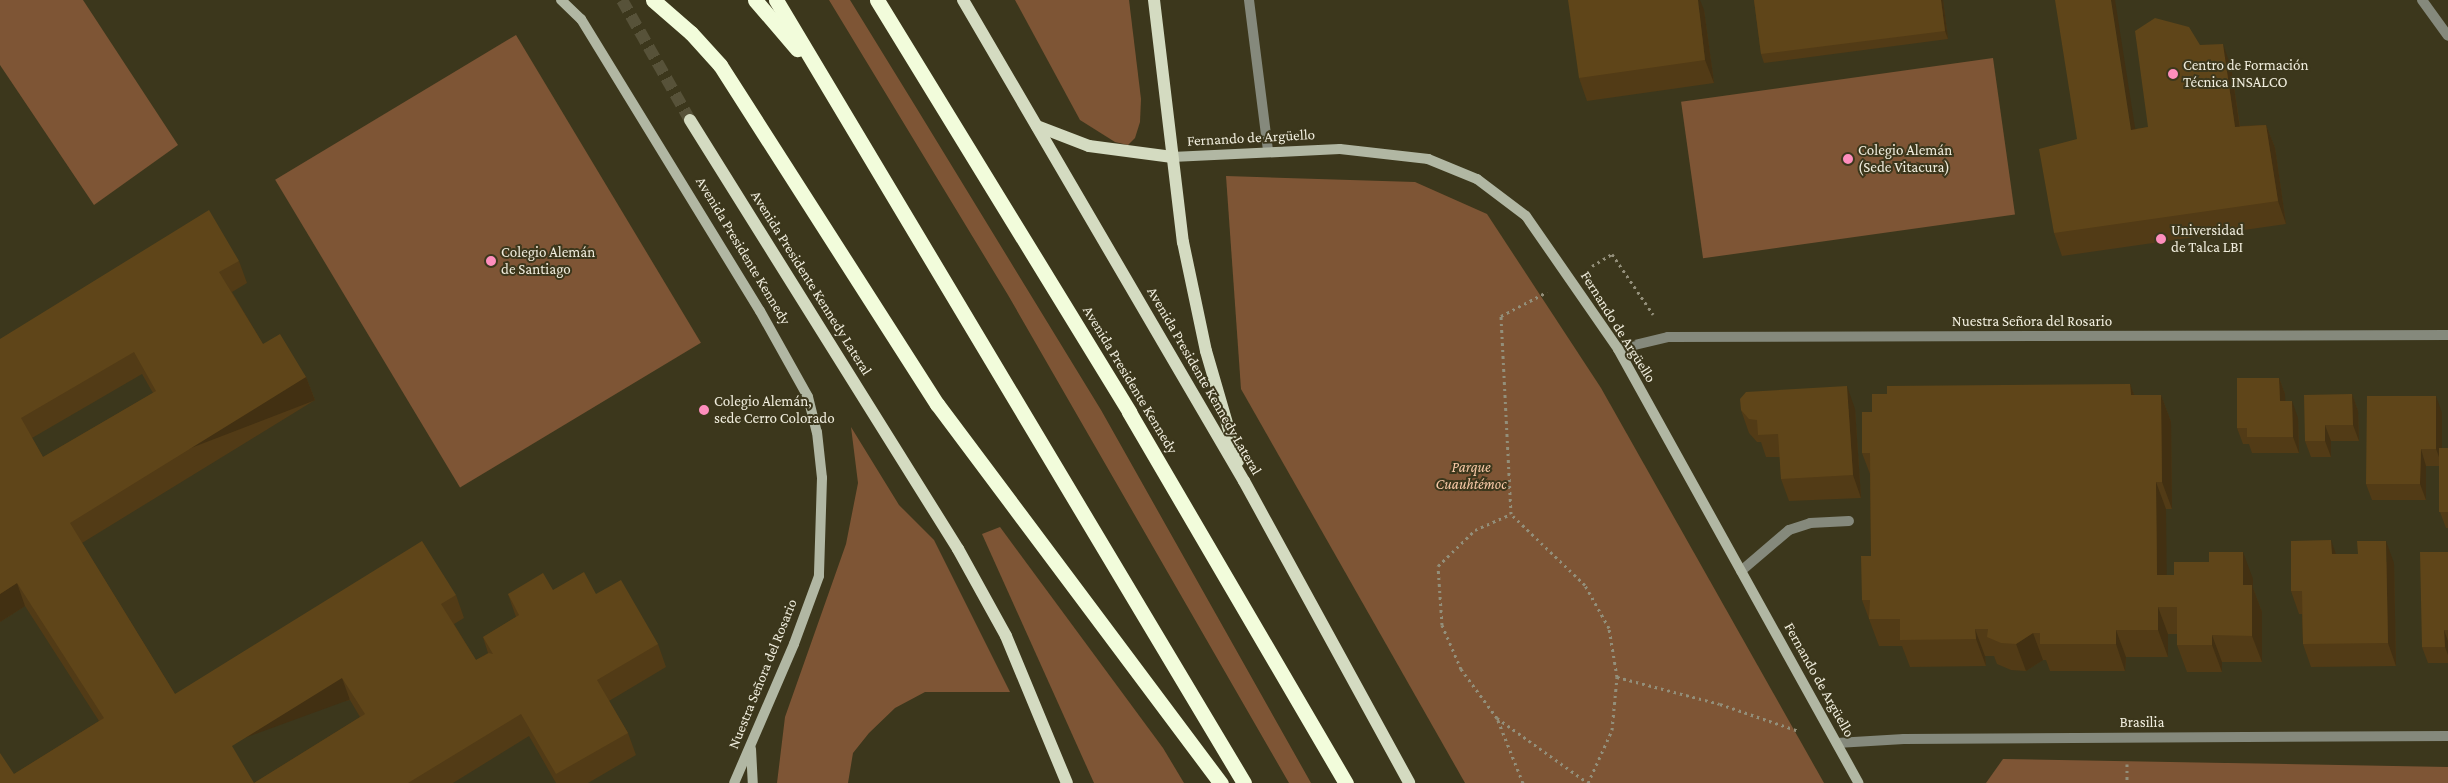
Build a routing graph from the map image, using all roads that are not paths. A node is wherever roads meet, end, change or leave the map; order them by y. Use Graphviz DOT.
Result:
graph roads {
  1 [pos="561,0"];
  2 [pos="652,0"];
  3 [pos="755,0"];
  4 [pos="776,0"];
  5 [pos="877,0"];
  6 [pos="963,0"];
  7 [pos="1154,0"];
  8 [pos="1249,0"];
  9 [pos="2422,0"];
  10 [pos="2448,36"];
  11 [pos="825,82"];
  12 [pos="690,120"];
  13 [pos="1037,126"];
  14 [pos="1268,150"];
  15 [pos="1172,157"];
  16 [pos="2448,335"];
  17 [pos="1618,349"];
  18 [pos="1244,481"];
  19 [pos="1849,522"];
  20 [pos="1741,571"];
  21 [pos="819,576"];
  22 [pos="2448,736"];
  23 [pos="1837,743"];
  24 [pos="751,746"];
  25 [pos="734,783"];
  26 [pos="753,783"];
  27 [pos="1067,783"];
  28 [pos="1221,783"];
  29 [pos="1244,783"];
  30 [pos="1346,783"];
  31 [pos="1408,783"];
  32 [pos="1859,783"];
  1 -- 21 [label="street, Avenida Presidente Kennedy"];
  2 -- 28 [label="highway"];
  3 -- 11 [label="highway"];
  4 -- 11 [label="highway"];
  5 -- 30 [label="highway, Avenida Presidente Kennedy"];
  6 -- 13 [label="main road, Avenida Presidente Kennedy Lateral"];
  7 -- 15 [label="main road"];
  8 -- 14 [label="street"];
  9 -- 10 [label="street"];
  11 -- 29 [label="highway"];
  12 -- 27 [label="main road, Avenida Presidente Kennedy Lateral"];
  13 -- 15 [label="main road"];
  13 -- 18 [label="main road, Avenida Presidente Kennedy Lateral"];
  14 -- 15 [label="street, Fernando de Argüello"];
  14 -- 17 [label="street, Fernando de Argüello"];
  15 -- 18 [label="main road"];
  16 -- 17 [label="street, Nuestra Señora del Rosario"];
  17 -- 20 [label="street, Fernando de Argüello"];
  18 -- 31 [label="main road, Avenida Presidente Kennedy Lateral"];
  19 -- 20 [label="street"];
  20 -- 23 [label="street, Fernando de Argüello"];
  21 -- 24 [label="street, Nuestra Señora del Rosario"];
  22 -- 23 [label="street, Brasilia"];
  23 -- 32 [label="street, Fernando de Argüello"];
  24 -- 25 [label="street, Nuestra Señora del Rosario"];
  24 -- 26 [label="street"];
}
